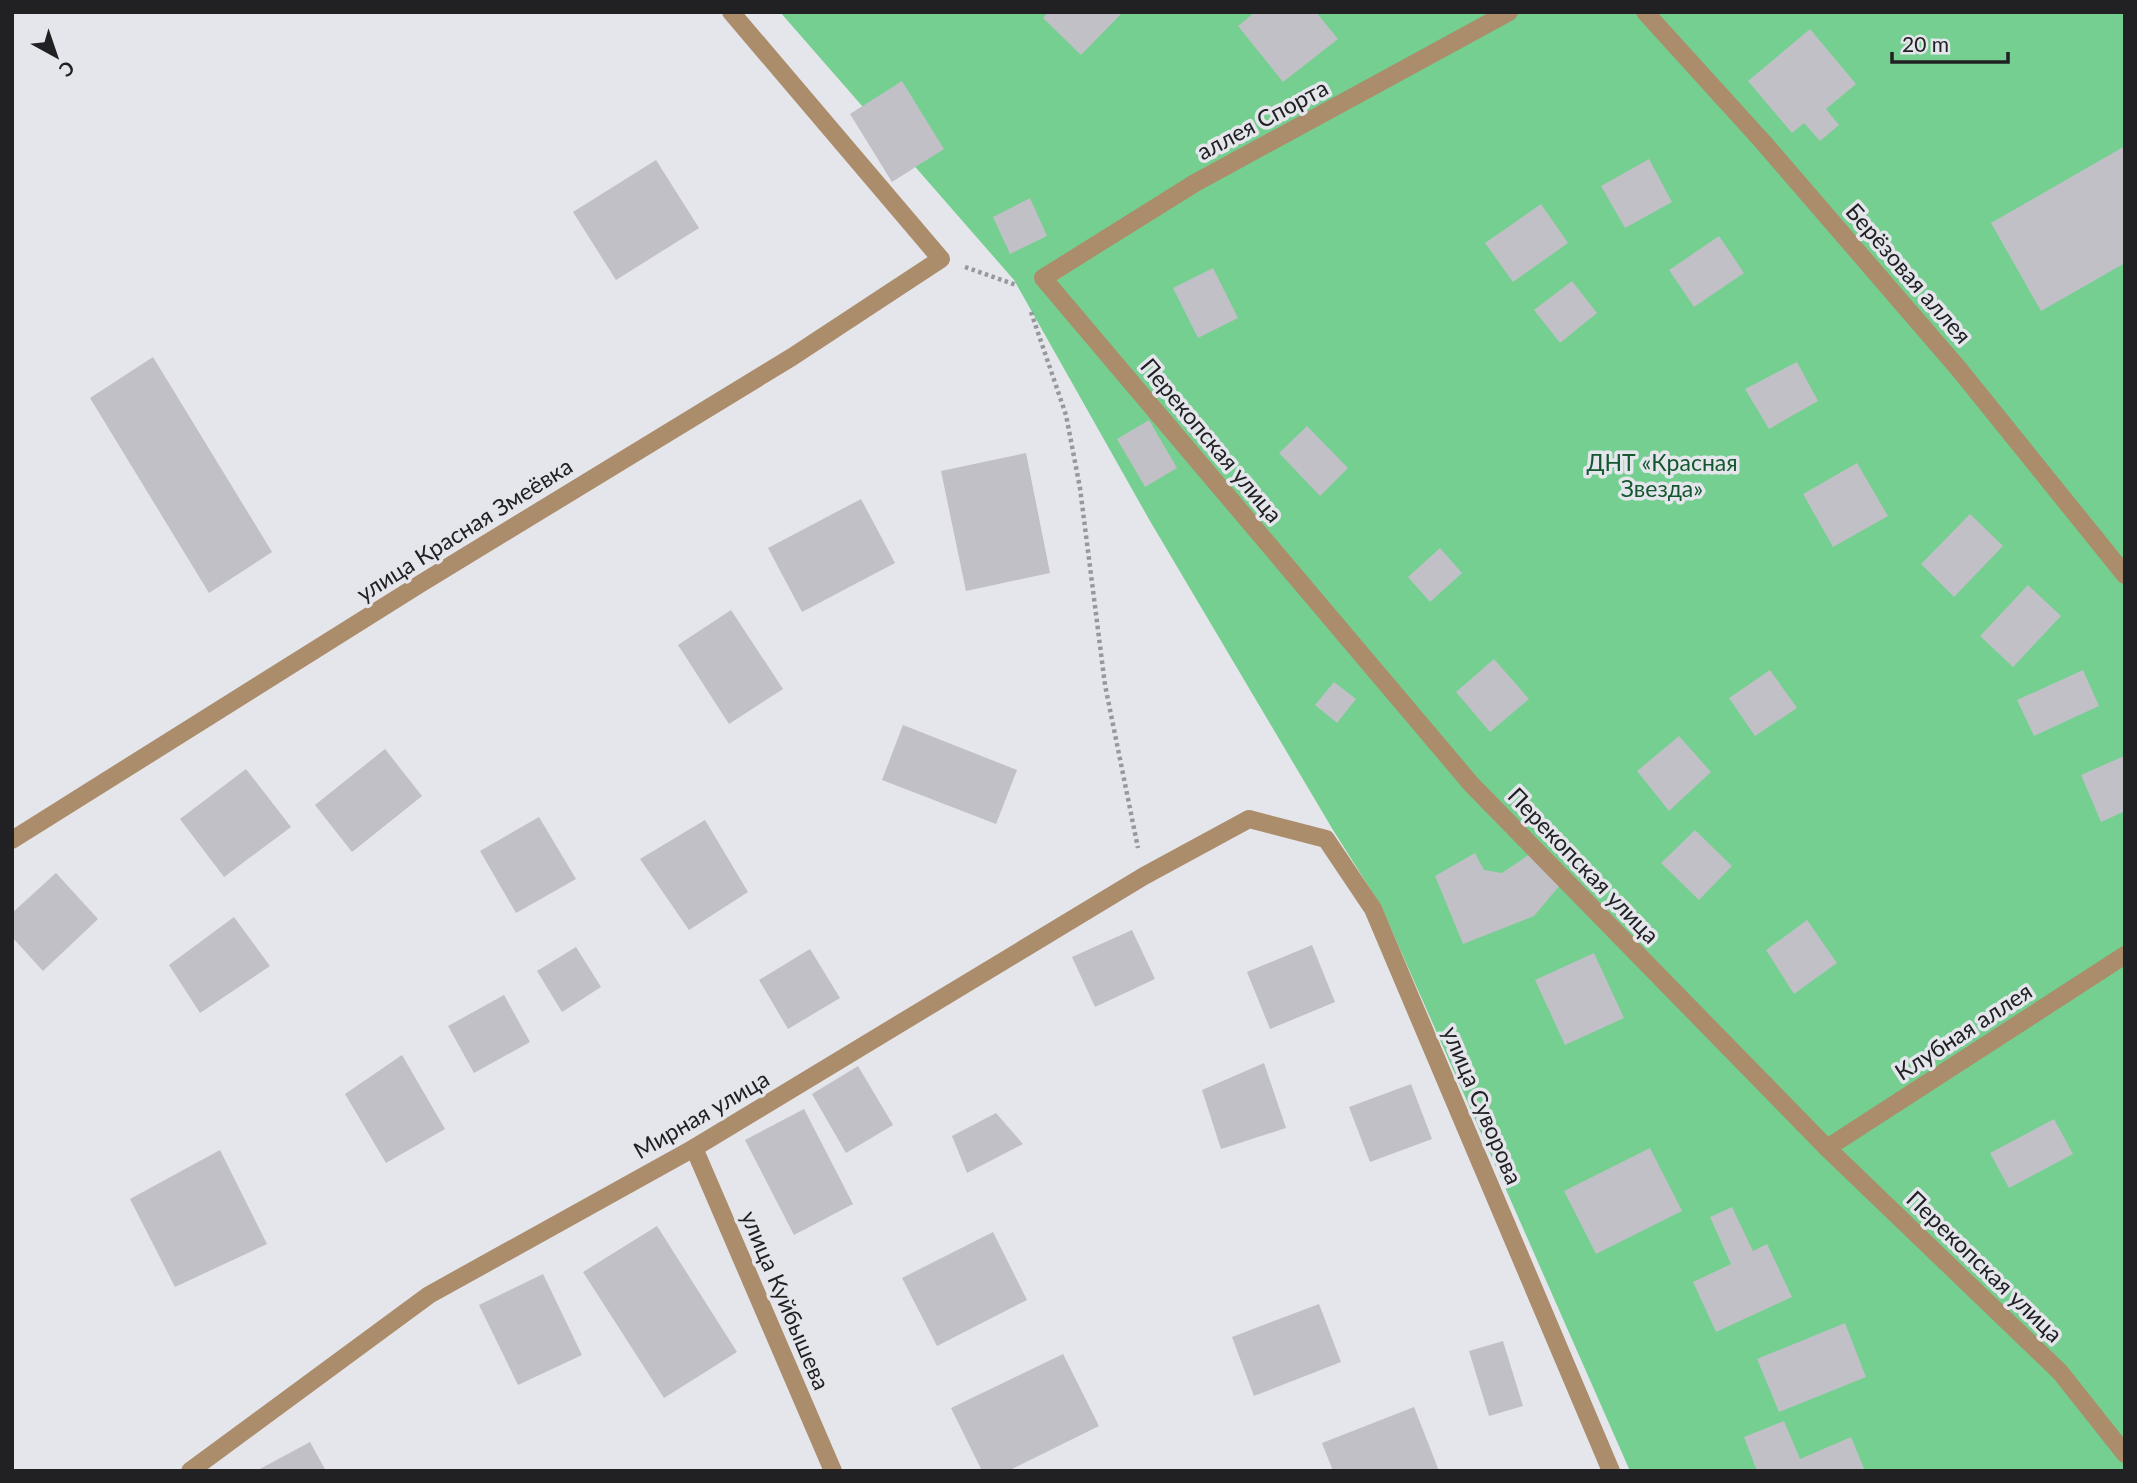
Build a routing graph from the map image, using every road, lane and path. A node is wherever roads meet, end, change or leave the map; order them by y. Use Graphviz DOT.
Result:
graph roads {
  1 [pos="731,12"];
  2 [pos="1509,12"];
  3 [pos="1645,12"];
  4 [pos="941,259"];
  5 [pos="1044,278"];
  6 [pos="1023,288"];
  7 [pos="1028,300"];
  8 [pos="2125,575"];
  9 [pos="1250,819"];
  10 [pos="12,840"];
  11 [pos="1144,876"];
  12 [pos="2125,955"];
  13 [pos="694,1148"];
  14 [pos="1827,1149"];
  15 [pos="2125,1454"];
  16 [pos="190,1471"];
  17 [pos="833,1471"];
  18 [pos="1611,1471"];
  1 -- 4 [label="street"];
  2 -- 5 [label="street, аллея Спорта"];
  3 -- 8 [label="street, Берёзовая аллея"];
  4 -- 6 [label="path"];
  4 -- 10 [label="street, улица Красная Змеёвка"];
  5 -- 14 [label="street, Перекопская улица"];
  7 -- 11 [label="path"];
  9 -- 11 [label="street, Мирная улица"];
  9 -- 18 [label="street, улица Суворова"];
  11 -- 13 [label="street, Мирная улица"];
  12 -- 14 [label="street, Клубная аллея"];
  13 -- 16 [label="street, Мирная улица"];
  13 -- 17 [label="street, улица Куйбышева"];
  14 -- 15 [label="street, Перекопская улица"];
}
